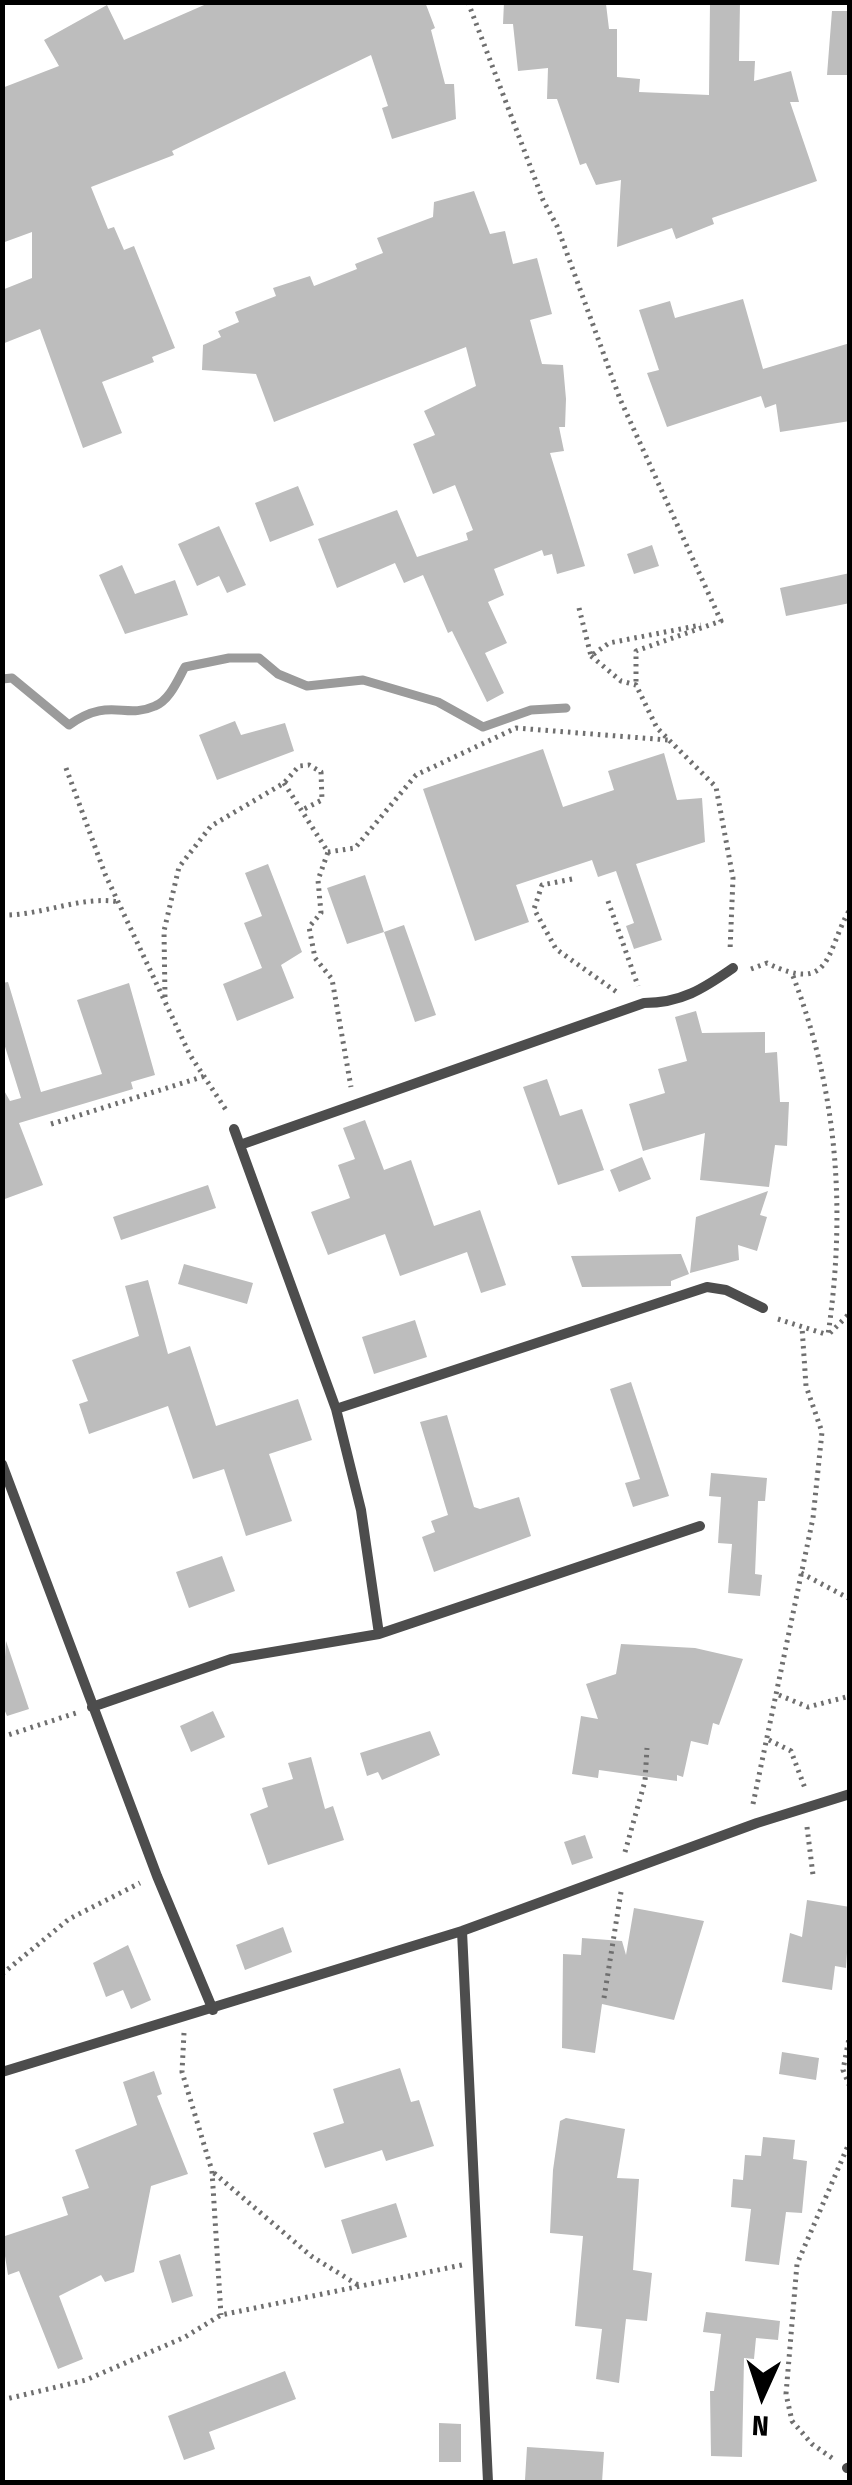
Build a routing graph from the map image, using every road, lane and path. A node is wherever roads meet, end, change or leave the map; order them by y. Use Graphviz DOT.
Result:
graph roads {
  1 [pos="468,2"];
  2 [pos="578,608"];
  3 [pos="721,621"];
  4 [pos="591,656"];
  5 [pos="636,685"];
  6 [pos="671,740"];
  7 [pos="66,768"];
  8 [pos="284,783"];
  9 [pos="304,809"];
  10 [pos="328,852"];
  11 [pos="572,880"];
  12 [pos="608,901"];
  13 [pos="119,902"];
  14 [pos="850,908"];
  15 [pos="2,915"];
  16 [pos="733,968"];
  17 [pos="793,976"];
  18 [pos="166,1000"];
  19 [pos="640,1004"];
  20 [pos="205,1076"];
  21 [pos="359,1103"];
  22 [pos="51,1124"];
  23 [pos="234,1129"];
  24 [pos="240,1145"];
  25 [pos="763,1308"];
  26 [pos="850,1313"];
  27 [pos="802,1327"];
  28 [pos="828,1336"];
  29 [pos="336,1409"];
  30 [pos="2,1464"];
  31 [pos="700,1526"];
  32 [pos="801,1573"];
  33 [pos="850,1598"];
  34 [pos="379,1634"];
  35 [pos="779,1694"];
  36 [pos="850,1696"];
  37 [pos="92,1708"];
  38 [pos="2,1737"];
  39 [pos="850,1794"];
  40 [pos="747,1826"];
  41 [pos="156,1876"];
  42 [pos="462,1931"];
  43 [pos="2,1974"];
  44 [pos="213,2010"];
  45 [pos="184,2020"];
  46 [pos="850,2033"];
  47 [pos="2,2072"];
  48 [pos="850,2087"];
  49 [pos="850,2141"];
  50 [pos="212,2172"];
  51 [pos="480,2263"];
  52 [pos="361,2287"];
  53 [pos="221,2316"];
  54 [pos="2,2400"];
  55 [pos="848,2468"];
  56 [pos="488,2482"];
  1 -- 3 [label="path"];
  2 -- 4 [label="path"];
  3 -- 4 [label="path"];
  3 -- 5 [label="path"];
  4 -- 5 [label="path"];
  5 -- 6 [label="path"];
  6 -- 10 [label="path"];
  6 -- 16 [label="path"];
  7 -- 13 [label="path"];
  8 -- 9 [label="path"];
  8 -- 9 [label="path"];
  8 -- 18 [label="path"];
  9 -- 10 [label="path"];
  10 -- 21 [label="path"];
  11 -- 19 [label="path"];
  12 -- 19 [label="path"];
  13 -- 15 [label="path"];
  13 -- 18 [label="path"];
  14 -- 17 [label="path"];
  16 -- 17 [label="path"];
  16 -- 19 [label="street"];
  17 -- 28 [label="path"];
  18 -- 20 [label="path"];
  19 -- 21 [label="street"];
  20 -- 22 [label="path"];
  20 -- 23 [label="path"];
  21 -- 24 [label="street"];
  23 -- 24 [label="street"];
  24 -- 29 [label="street"];
  25 -- 27 [label="path"];
  25 -- 29 [label="street"];
  26 -- 28 [label="path"];
  27 -- 28 [label="path"];
  27 -- 32 [label="path"];
  29 -- 34 [label="street"];
  30 -- 37 [label="street"];
  31 -- 34 [label="street"];
  32 -- 33 [label="path"];
  32 -- 35 [label="path"];
  34 -- 37 [label="street"];
  35 -- 36 [label="path"];
  35 -- 40 [label="path"];
  37 -- 38 [label="path"];
  37 -- 41 [label="street"];
  39 -- 40 [label="street"];
  40 -- 42 [label="street"];
  41 -- 43 [label="path"];
  41 -- 44 [label="street"];
  42 -- 44 [label="street"];
  42 -- 51 [label="street"];
  44 -- 45 [label="street"];
  45 -- 47 [label="street"];
  45 -- 50 [label="path"];
  46 -- 48 [label="path"];
  49 -- 55 [label="path"];
  50 -- 52 [label="path"];
  50 -- 53 [label="path"];
  51 -- 52 [label="path"];
  51 -- 56 [label="street"];
  52 -- 53 [label="path"];
  53 -- 54 [label="path"];
}
